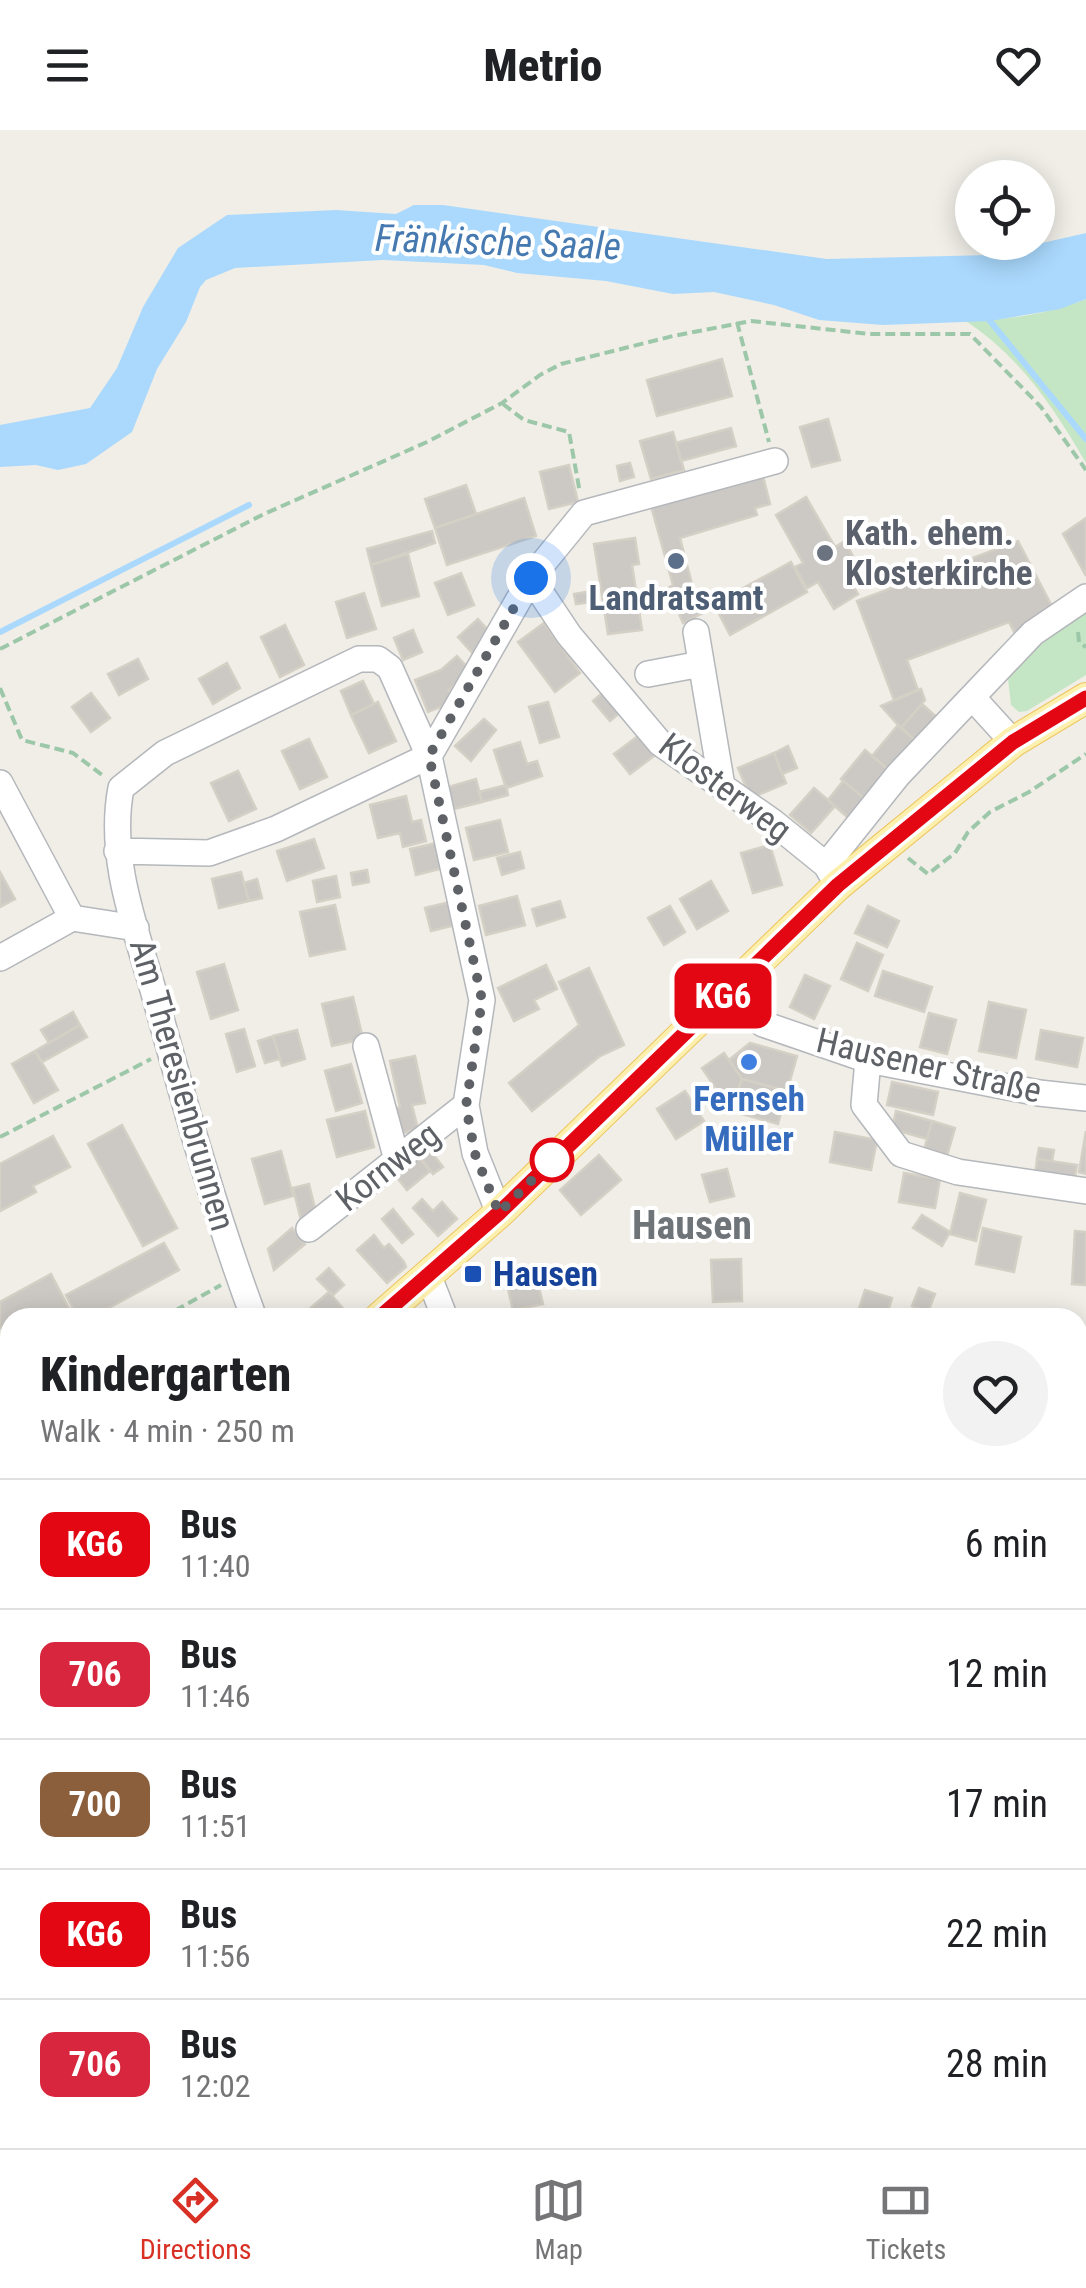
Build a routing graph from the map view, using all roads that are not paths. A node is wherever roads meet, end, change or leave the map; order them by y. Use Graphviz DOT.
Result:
graph roads {
  1 [pos="774,461"];
  2 [pos="531,578"];
  3 [pos="1086,597"];
  4 [pos="696,632"];
  5 [pos="701,664"];
  6 [pos="648,674"];
  7 [pos="972,697"];
  8 [pos="1086,698"];
  9 [pos="1013,742"];
  10 [pos="429,756"];
  11 [pos="0,783"];
  12 [pos="722,786"];
  13 [pos="117,852"];
  14 [pos="832,875"];
  15 [pos="72,918"];
  16 [pos="136,928"];
  17 [pos="0,958"];
  18 [pos="725,994"];
  19 [pos="366,1046"];
  20 [pos="868,1060"];
  21 [pos="1086,1098"];
  22 [pos="466,1106"];
  23 [pos="397,1160"];
  24 [pos="1086,1191"];
  25 [pos="499,1213"];
  26 [pos="309,1229"];
  27 [pos="428,1278"];
  28 [pos="250,1308"];
  29 [pos="391,1308"];
  30 [pos="442,1308"];
  1 -- 2 [label="street"];
  2 -- 10 [label="street"];
  2 -- 12 [label="street, Klosterweg"];
  3 -- 7 [label="street"];
  4 -- 5 [label="street"];
  5 -- 6 [label="street"];
  5 -- 12 [label="street"];
  7 -- 9 [label="street"];
  7 -- 14 [label="street"];
  8 -- 9 [label="main road"];
  9 -- 14 [label="main road"];
  10 -- 13 [label="street"];
  10 -- 13 [label="street, Am Theresienbrunnen"];
  10 -- 22 [label="street"];
  11 -- 15 [label="street"];
  12 -- 14 [label="street, Klosterweg"];
  13 -- 16 [label="street, Am Theresienbrunnen"];
  14 -- 18 [label="main road"];
  15 -- 16 [label="street"];
  15 -- 17 [label="street"];
  16 -- 28 [label="street, Am Theresienbrunnen"];
  18 -- 20 [label="street, Hausener Straße"];
  18 -- 25 [label="main road"];
  19 -- 23 [label="street"];
  20 -- 21 [label="street, Hausener Straße"];
  20 -- 24 [label="street"];
  22 -- 23 [label="street, Kornweg"];
  22 -- 25 [label="street"];
  23 -- 26 [label="street, Kornweg"];
  25 -- 27 [label="main road"];
  27 -- 29 [label="main road"];
  27 -- 30 [label="street"];
}
